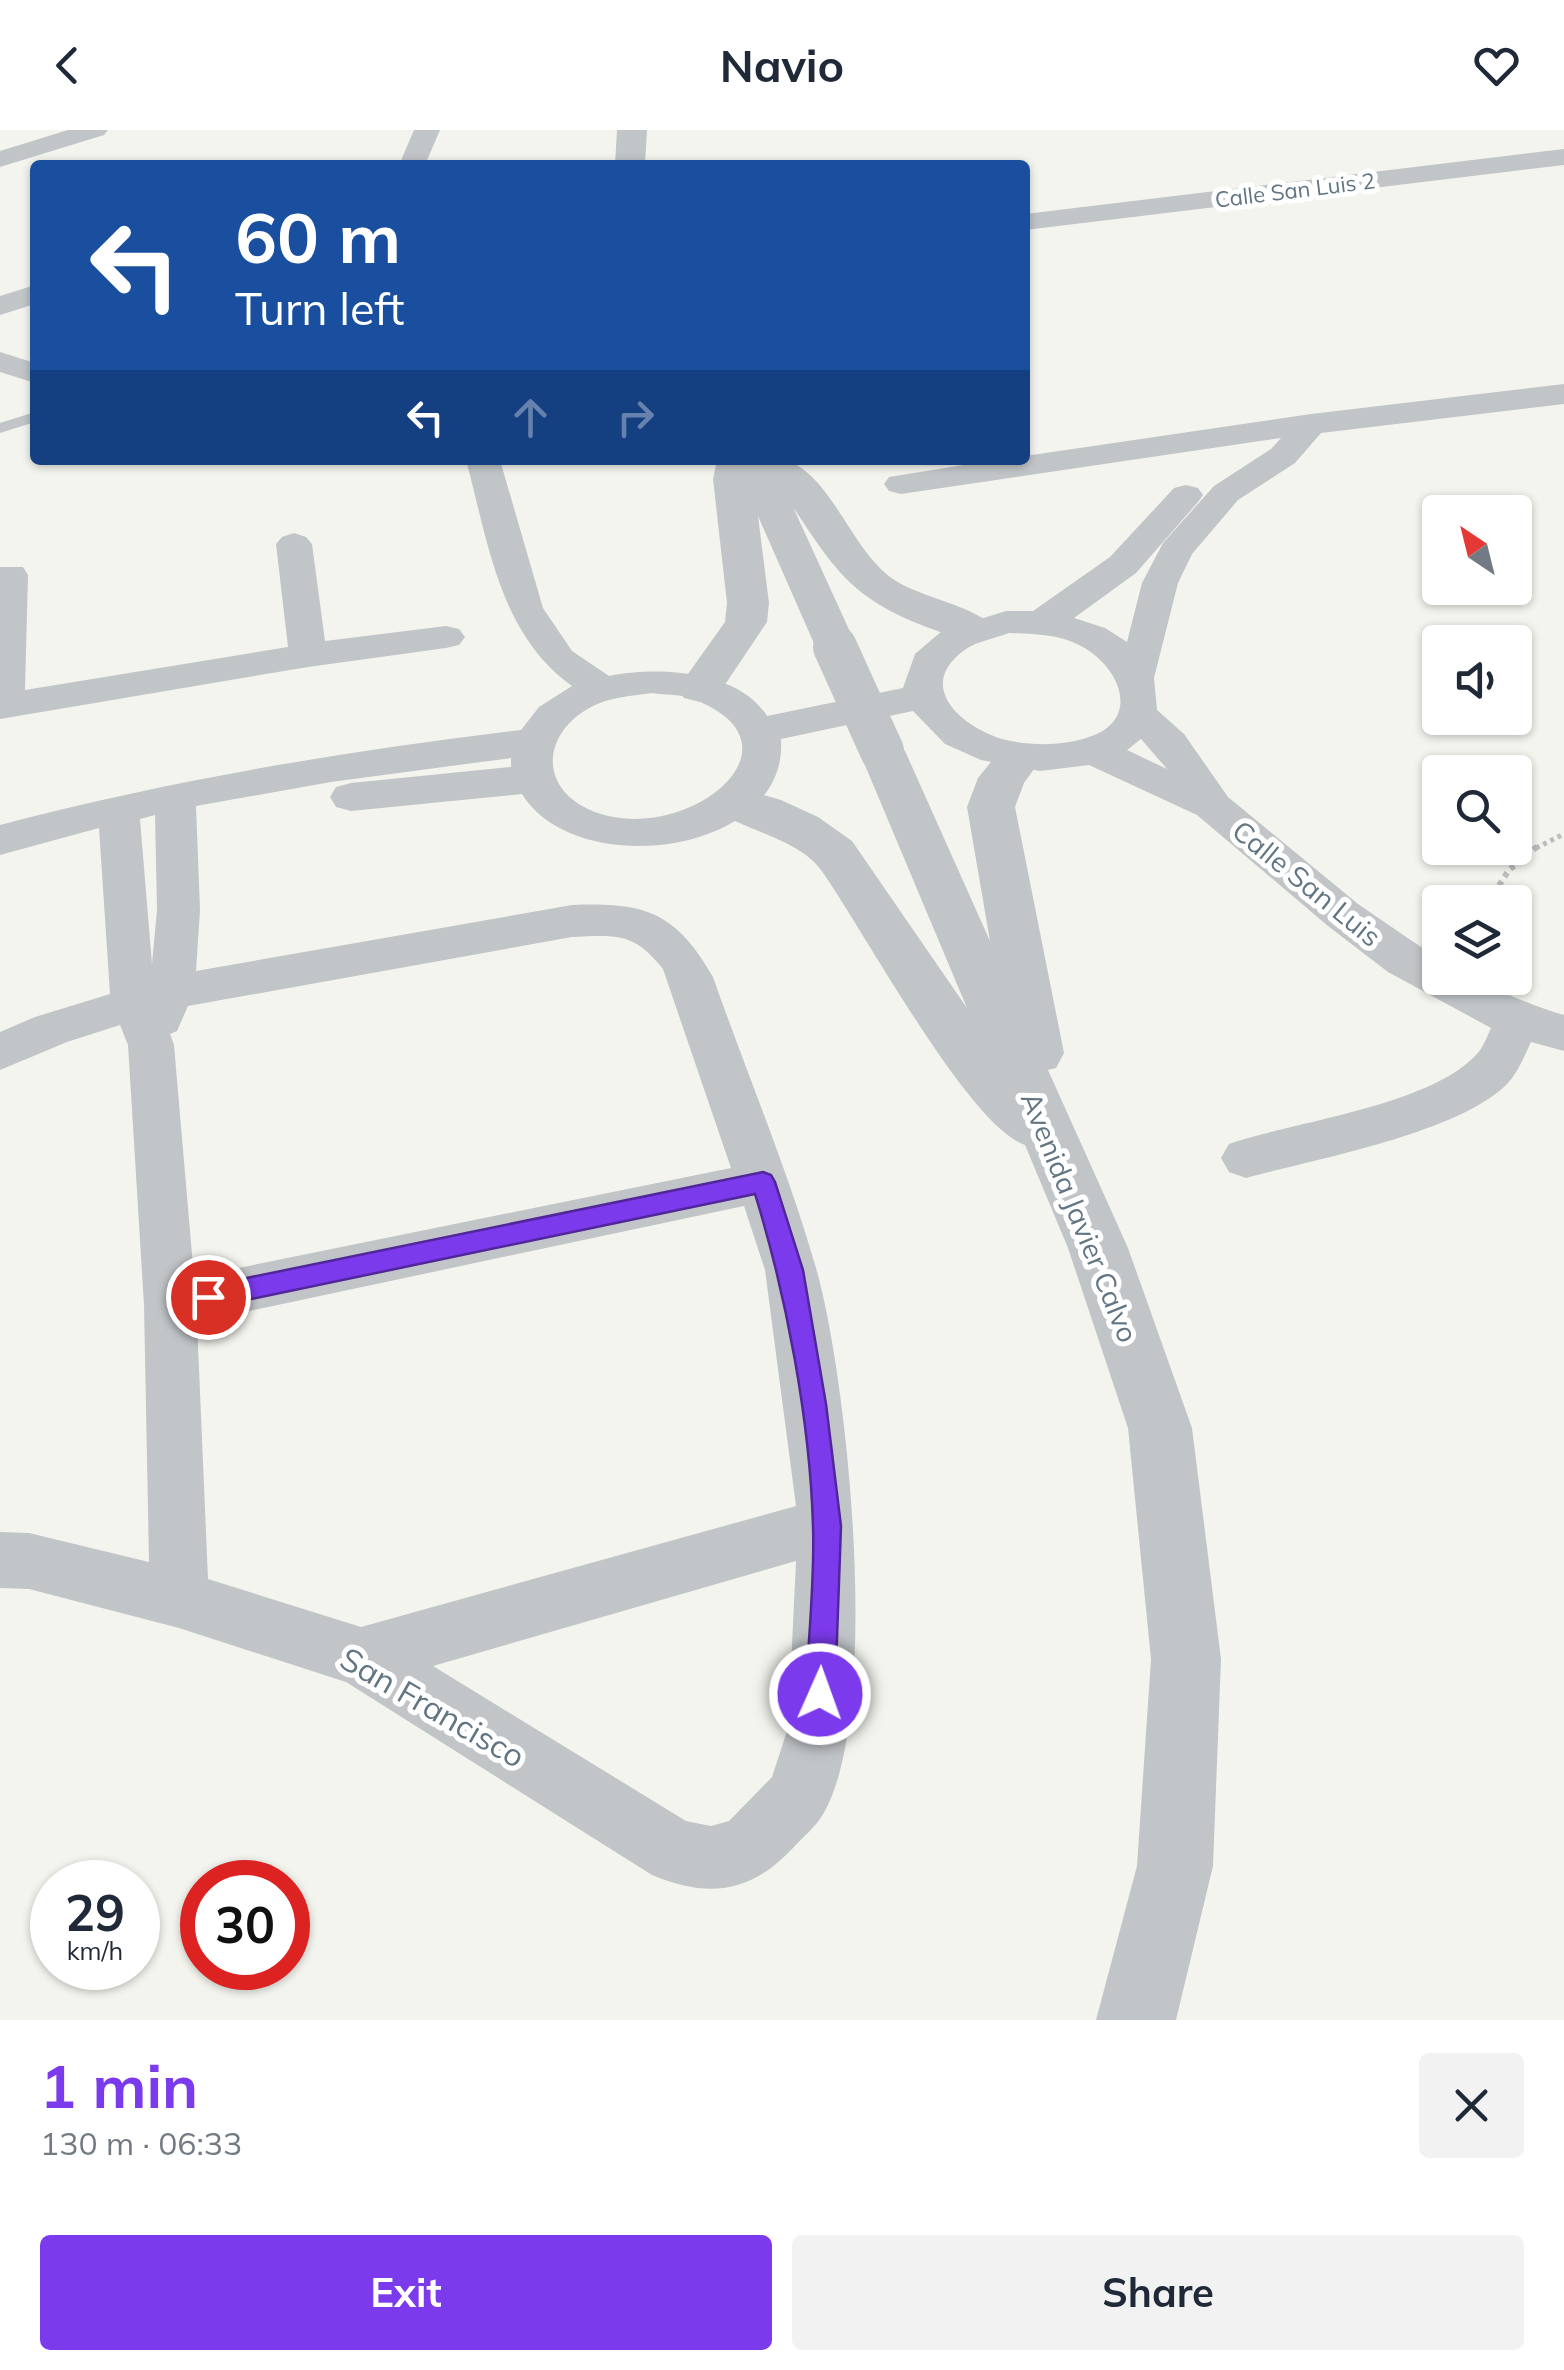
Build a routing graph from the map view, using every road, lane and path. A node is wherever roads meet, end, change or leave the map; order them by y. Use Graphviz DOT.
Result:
graph roads {
  1 [pos="95,130"];
  2 [pos="428,130"];
  3 [pos="1543,130"];
  4 [pos="1564,140"];
  5 [pos="1564,157"];
  6 [pos="0,159"];
  7 [pos="414,160"];
  8 [pos="1030,221"];
  9 [pos="30,296"];
  10 [pos="0,306"];
  11 [pos="0,361"];
  12 [pos="30,372"];
  13 [pos="1564,394"];
  14 [pos="30,419"];
  15 [pos="1312,424"];
  16 [pos="0,428"];
  17 [pos="1266,430"];
  18 [pos="1146,446"];
  19 [pos="1030,464"];
  20 [pos="483,465"];
  21 [pos="735,465"];
  22 [pos="758,465"];
  23 [pos="764,465"];
  24 [pos="1024,465"];
  25 [pos="901,484"];
  26 [pos="1214,487"];
  27 [pos="294,544"];
  28 [pos="10,574"];
  29 [pos="1042,622"];
  30 [pos="973,629"];
  31 [pos="446,637"];
  32 [pos="308,655"];
  33 [pos="700,688"];
  34 [pos="602,689"];
  35 [pos="1137,694"];
  36 [pos="924,696"];
  37 [pos="2,706"];
  38 [pos="758,732"];
  39 [pos="1094,751"];
  40 [pos="1019,758"];
  41 [pos="532,761"];
  42 [pos="736,804"];
  43 [pos="1213,806"];
  44 [pos="175,812"];
  45 [pos="119,824"];
  46 [pos="1564,834"];
  47 [pos="0,840"];
  48 [pos="0,871"];
  49 [pos="1496,885"];
  50 [pos="152,1013"];
  51 [pos="1518,1021"];
  52 [pos="1564,1034"];
  53 [pos="0,1052"];
  54 [pos="1057,1154"];
  55 [pos="1246,1158"];
  56 [pos="763,1182"];
  57 [pos="170,1305"];
  58 [pos="827,1526"];
  59 [pos="0,1560"];
  60 [pos="179,1599"];
  61 [pos="361,1657"];
  62 [pos="1136,2020"];
  1 -- 6 [label="street"];
  2 -- 7 [label="street"];
  3 -- 4 [label="street"];
  5 -- 8 [label="street, Calle San Luis 2"];
  9 -- 10 [label="street"];
  11 -- 12 [label="street"];
  13 -- 15 [label="street"];
  14 -- 16 [label="lane"];
  15 -- 17 [label="street"];
  15 -- 26 [label="street"];
  17 -- 18 [label="street"];
  17 -- 26 [label="street"];
  18 -- 19 [label="street"];
  18 -- 26 [label="street"];
  20 -- 34 [label="street"];
  21 -- 33 [label="street"];
  22 -- 54 [label="street, Avenida Javier Calvo, bridge"];
  23 -- 30 [label="street"];
  24 -- 25 [label="street"];
  26 -- 29 [label="street"];
  26 -- 35 [label="street"];
  27 -- 32 [label="street"];
  28 -- 37 [label="street"];
  29 -- 30 [label="street"];
  29 -- 35 [label="street"];
  30 -- 36 [label="street"];
  31 -- 32 [label="street"];
  32 -- 37 [label="street"];
  33 -- 34 [label="street"];
  33 -- 38 [label="street"];
  34 -- 41 [label="street"];
  35 -- 39 [label="street"];
  35 -- 43 [label="street, Calle San Luis"];
  36 -- 38 [label="street"];
  36 -- 40 [label="street"];
  38 -- 42 [label="street"];
  39 -- 40 [label="street"];
  39 -- 43 [label="street, Calle San Luis"];
  40 -- 54 [label="street"];
  41 -- 42 [label="street"];
  41 -- 44 [label="street"];
  42 -- 54 [label="street"];
  43 -- 51 [label="street, Calle San Luis"];
  44 -- 45 [label="street"];
  44 -- 50 [label="street"];
  45 -- 47 [label="street"];
  45 -- 48 [label="street"];
  45 -- 50 [label="street"];
  46 -- 49 [label="path"];
  50 -- 53 [label="street"];
  50 -- 56 [label="street"];
  50 -- 57 [label="street"];
  51 -- 52 [label="street, Calle San Luis"];
  51 -- 55 [label="street"];
  54 -- 62 [label="street, Avenida Javier Calvo"];
  56 -- 57 [label="street"];
  56 -- 58 [label="street"];
  57 -- 60 [label="street"];
  58 -- 61 [label="street"];
  58 -- 61 [label="street, San Francisco"];
  59 -- 60 [label="street, San Francisco"];
  60 -- 61 [label="street, San Francisco"];
}
